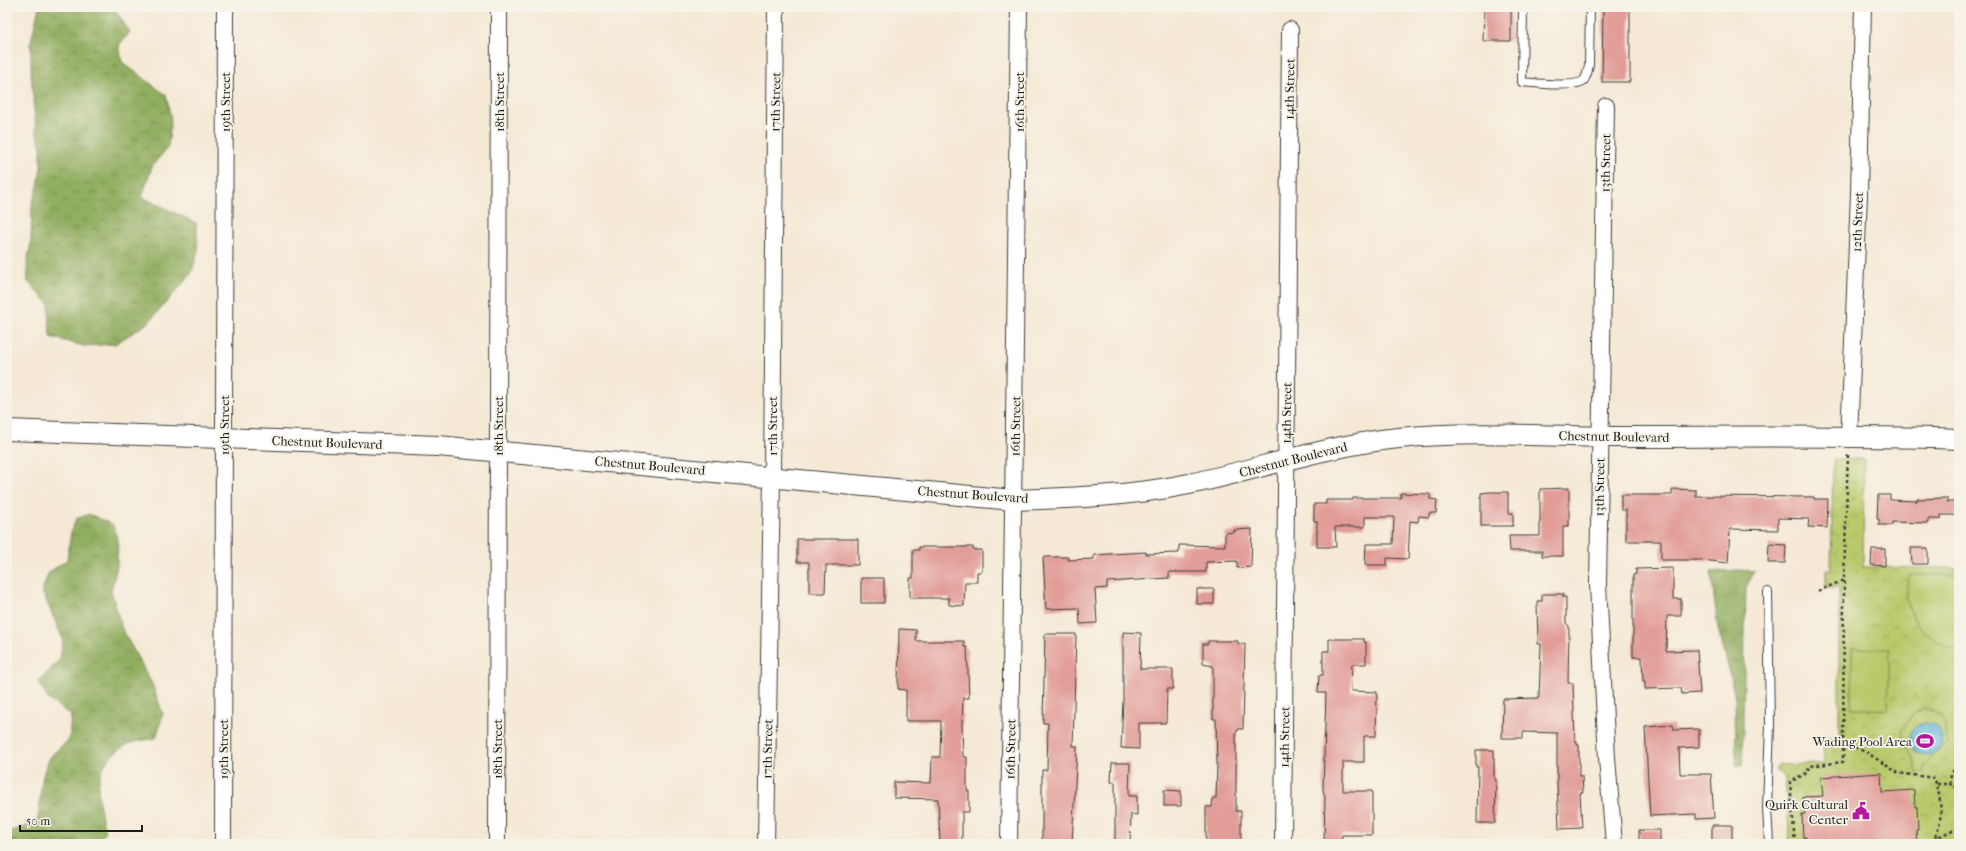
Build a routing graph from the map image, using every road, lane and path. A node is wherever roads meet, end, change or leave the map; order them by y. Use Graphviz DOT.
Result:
graph roads {
  1 [pos="225,7"];
  2 [pos="499,7"];
  3 [pos="776,7"];
  4 [pos="1019,7"];
  5 [pos="1523,7"];
  6 [pos="1590,7"];
  7 [pos="1863,7"];
  8 [pos="1290,30"];
  9 [pos="1606,106"];
  10 [pos="7,430"];
  11 [pos="1600,437"];
  12 [pos="224,438"];
  13 [pos="1849,438"];
  14 [pos="1959,440"];
  15 [pos="498,451"];
  16 [pos="1286,460"];
  17 [pos="772,476"];
  18 [pos="1013,500"];
  19 [pos="1844,580"];
  20 [pos="1818,591"];
  21 [pos="1768,592"];
  22 [pos="1843,746"];
  23 [pos="1959,761"];
  24 [pos="1936,784"];
  25 [pos="1950,784"];
  26 [pos="1959,789"];
  27 [pos="1959,827"];
  28 [pos="1933,839"];
  29 [pos="223,844"];
  30 [pos="496,844"];
  31 [pos="766,844"];
  32 [pos="1009,844"];
  33 [pos="1283,844"];
  34 [pos="1614,844"];
  35 [pos="1769,844"];
  36 [pos="1795,844"];
  37 [pos="1933,844"];
  1 -- 12 [label="street, 19th Street"];
  2 -- 15 [label="street, 18th Street"];
  3 -- 17 [label="street, 17th Street"];
  4 -- 18 [label="street, 16th Street"];
  5 -- 6 [label="lane"];
  7 -- 13 [label="street, 12th Street"];
  8 -- 16 [label="street, 14th Street"];
  9 -- 11 [label="street, 13th Street"];
  10 -- 12 [label="street, Chestnut Boulevard"];
  11 -- 13 [label="street, Chestnut Boulevard"];
  11 -- 16 [label="street, Chestnut Boulevard"];
  11 -- 34 [label="street, 13th Street"];
  12 -- 15 [label="street, Chestnut Boulevard"];
  12 -- 29 [label="street, 19th Street"];
  13 -- 14 [label="street, Chestnut Boulevard"];
  13 -- 19 [label="path"];
  15 -- 17 [label="street, Chestnut Boulevard"];
  15 -- 30 [label="street, 18th Street"];
  16 -- 18 [label="street, Chestnut Boulevard"];
  16 -- 33 [label="street, 14th Street"];
  17 -- 18 [label="street, Chestnut Boulevard"];
  17 -- 31 [label="street, 17th Street"];
  18 -- 32 [label="street, 16th Street"];
  19 -- 20 [label="path"];
  19 -- 22 [label="path"];
  21 -- 35 [label="lane"];
  22 -- 24 [label="path"];
  22 -- 36 [label="path"];
  23 -- 25 [label="path"];
  24 -- 25 [label="path"];
  24 -- 28 [label="path"];
  25 -- 26 [label="path"];
  27 -- 28 [label="path"];
  28 -- 37 [label="path"];
}
